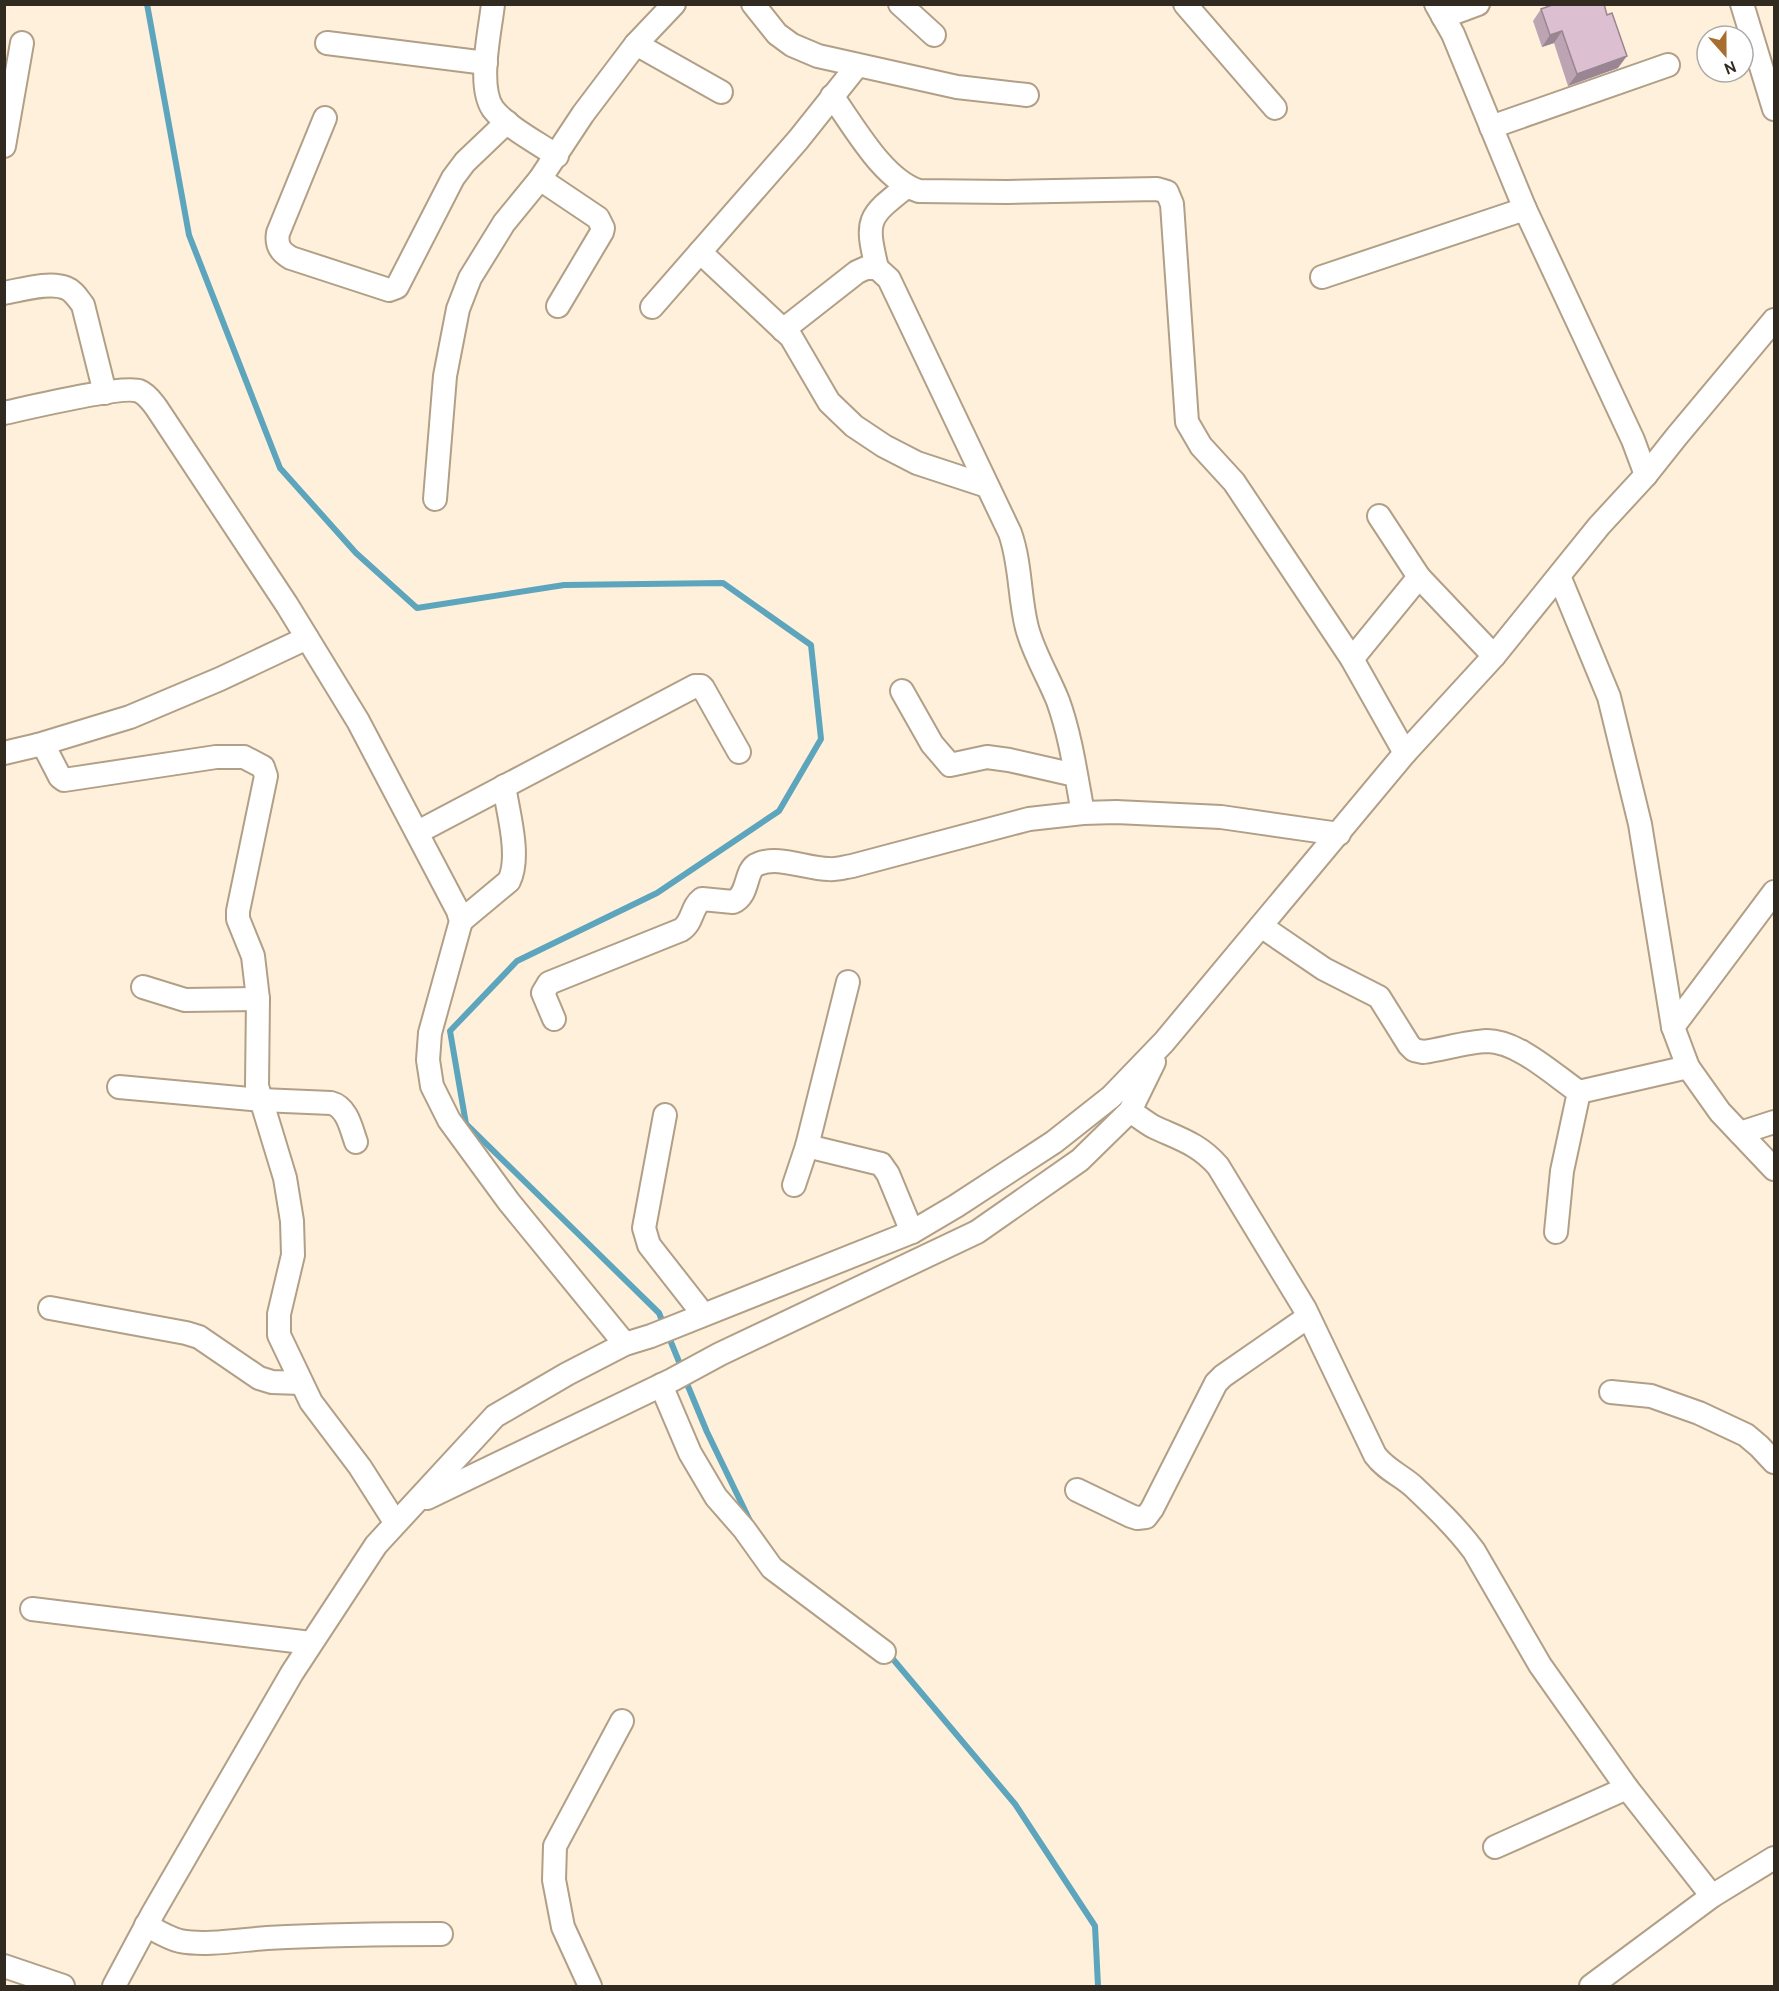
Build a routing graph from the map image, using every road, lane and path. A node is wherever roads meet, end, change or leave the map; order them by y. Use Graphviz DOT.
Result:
graph roads {
  1 [pos="493,4"];
  2 [pos="674,4"];
  3 [pos="753,4"];
  4 [pos="900,4"];
  5 [pos="1185,4"];
  6 [pos="1478,4"];
  7 [pos="1742,4"];
  8 [pos="1440,11"];
  9 [pos="934,35"];
  10 [pos="22,43"];
  11 [pos="327,43"];
  12 [pos="636,44"];
  13 [pos="486,63"];
  14 [pos="1668,65"];
  15 [pos="857,66"];
  16 [pos="721,92"];
  17 [pos="1027,95"];
  18 [pos="9,96"];
  19 [pos="832,96"];
  20 [pos="1275,108"];
  21 [pos="1774,109"];
  22 [pos="325,118"];
  23 [pos="507,122"];
  24 [pos="1491,127"];
  25 [pos="4,146"];
  26 [pos="557,156"];
  27 [pos="540,179"];
  28 [pos="906,187"];
  29 [pos="1525,208"];
  30 [pos="700,252"];
  31 [pos="876,268"];
  32 [pos="1322,276"];
  33 [pos="4,293"];
  34 [pos="558,306"];
  35 [pos="652,307"];
  36 [pos="1774,320"];
  37 [pos="783,330"];
  38 [pos="105,393"];
  39 [pos="4,413"];
  40 [pos="1646,475"];
  41 [pos="987,486"];
  42 [pos="435,499"];
  43 [pos="1379,516"];
  44 [pos="1559,576"];
  45 [pos="1419,577"];
  46 [pos="307,638"];
  47 [pos="1494,656"];
  48 [pos="1352,659"];
  49 [pos="902,691"];
  50 [pos="38,745"];
  51 [pos="739,752"];
  52 [pos="4,753"];
  53 [pos="1405,753"];
  54 [pos="1075,775"];
  55 [pos="504,786"];
  56 [pos="1083,813"];
  57 [pos="418,832"];
  58 [pos="1339,834"];
  59 [pos="1774,892"];
  60 [pos="461,921"];
  61 [pos="1261,926"];
  62 [pos="848,982"];
  63 [pos="143,987"];
  64 [pos="258,999"];
  65 [pos="554,1019"];
  66 [pos="1673,1027"];
  67 [pos="1164,1042"];
  68 [pos="1688,1067"];
  69 [pos="119,1087"];
  70 [pos="1579,1092"];
  71 [pos="261,1100"];
  72 [pos="1130,1111"];
  73 [pos="665,1115"];
  74 [pos="1774,1122"];
  75 [pos="1740,1133"];
  76 [pos="356,1142"];
  77 [pos="807,1146"];
  78 [pos="1774,1169"];
  79 [pos="795,1185"];
  80 [pos="912,1232"];
  81 [pos="1556,1232"];
  82 [pos="50,1308"];
  83 [pos="1308,1317"];
  84 [pos="694,1318"];
  85 [pos="625,1344"];
  86 [pos="666,1382"];
  87 [pos="301,1383"];
  88 [pos="1611,1392"];
  89 [pos="1774,1462"];
  90 [pos="1077,1490"];
  91 [pos="414,1504"];
  92 [pos="395,1522"];
  93 [pos="32,1610"];
  94 [pos="311,1643"];
  95 [pos="884,1652"];
  96 [pos="622,1721"];
  97 [pos="1627,1788"];
  98 [pos="1495,1847"];
  99 [pos="1774,1858"];
  100 [pos="1712,1896"];
  101 [pos="146,1925"];
  102 [pos="441,1934"];
  103 [pos="4,1966"];
  104 [pos="63,1986"];
  105 [pos="114,1986"];
  106 [pos="590,1986"];
  107 [pos="1591,1986"];
  1 -- 13 [label="street"];
  2 -- 12 [label="street"];
  3 -- 15 [label="street"];
  4 -- 9 [label="street"];
  5 -- 20 [label="street"];
  6 -- 8 [label="street"];
  7 -- 21 [label="street"];
  8 -- 24 [label="street"];
  10 -- 18 [label="street"];
  11 -- 13 [label="street"];
  12 -- 16 [label="street"];
  12 -- 26 [label="street"];
  13 -- 23 [label="street"];
  14 -- 24 [label="street"];
  15 -- 17 [label="street"];
  15 -- 19 [label="street"];
  18 -- 25 [label="street"];
  19 -- 28 [label="street"];
  19 -- 30 [label="street"];
  22 -- 23 [label="street"];
  23 -- 26 [label="street"];
  24 -- 29 [label="street"];
  26 -- 27 [label="street"];
  27 -- 34 [label="street"];
  27 -- 42 [label="street"];
  28 -- 31 [label="street"];
  28 -- 48 [label="street"];
  29 -- 32 [label="street"];
  29 -- 40 [label="street"];
  30 -- 35 [label="street"];
  30 -- 37 [label="street"];
  31 -- 37 [label="street"];
  31 -- 41 [label="street"];
  33 -- 38 [label="street"];
  36 -- 40 [label="street"];
  37 -- 41 [label="street"];
  38 -- 39 [label="street"];
  38 -- 46 [label="street"];
  40 -- 44 [label="street"];
  41 -- 54 [label="street"];
  43 -- 45 [label="street"];
  44 -- 47 [label="street"];
  44 -- 66 [label="street"];
  45 -- 47 [label="street"];
  45 -- 48 [label="street"];
  46 -- 50 [label="street"];
  46 -- 57 [label="street"];
  47 -- 53 [label="street"];
  48 -- 53 [label="street"];
  49 -- 54 [label="street"];
  50 -- 52 [label="street"];
  50 -- 64 [label="street"];
  51 -- 55 [label="street"];
  53 -- 58 [label="street"];
  54 -- 56 [label="street"];
  55 -- 57 [label="street"];
  55 -- 60 [label="street"];
  56 -- 58 [label="street"];
  56 -- 65 [label="street"];
  57 -- 60 [label="street"];
  58 -- 61 [label="street"];
  59 -- 66 [label="street"];
  60 -- 85 [label="street"];
  61 -- 67 [label="street"];
  61 -- 70 [label="street"];
  62 -- 77 [label="street"];
  63 -- 64 [label="street"];
  64 -- 71 [label="street"];
  66 -- 68 [label="street"];
  67 -- 72 [label="street"];
  67 -- 80 [label="street"];
  68 -- 70 [label="street"];
  68 -- 75 [label="street"];
  69 -- 71 [label="street"];
  70 -- 81 [label="street"];
  71 -- 76 [label="street"];
  71 -- 87 [label="street"];
  72 -- 83 [label="street"];
  72 -- 86 [label="street"];
  73 -- 84 [label="street"];
  74 -- 75 [label="street"];
  75 -- 78 [label="street"];
  77 -- 79 [label="street"];
  77 -- 80 [label="street"];
  80 -- 84 [label="street"];
  82 -- 87 [label="street"];
  83 -- 90 [label="street"];
  83 -- 97 [label="street"];
  84 -- 85 [label="street"];
  85 -- 91 [label="street"];
  86 -- 91 [label="street"];
  86 -- 95 [label="street"];
  87 -- 92 [label="street"];
  88 -- 89 [label="street"];
  91 -- 92 [label="street"];
  92 -- 94 [label="street"];
  93 -- 94 [label="street"];
  94 -- 101 [label="street"];
  96 -- 106 [label="street"];
  97 -- 98 [label="street"];
  97 -- 100 [label="street"];
  99 -- 100 [label="street"];
  100 -- 107 [label="street"];
  101 -- 102 [label="street"];
  101 -- 105 [label="street"];
  103 -- 104 [label="street"];
}
